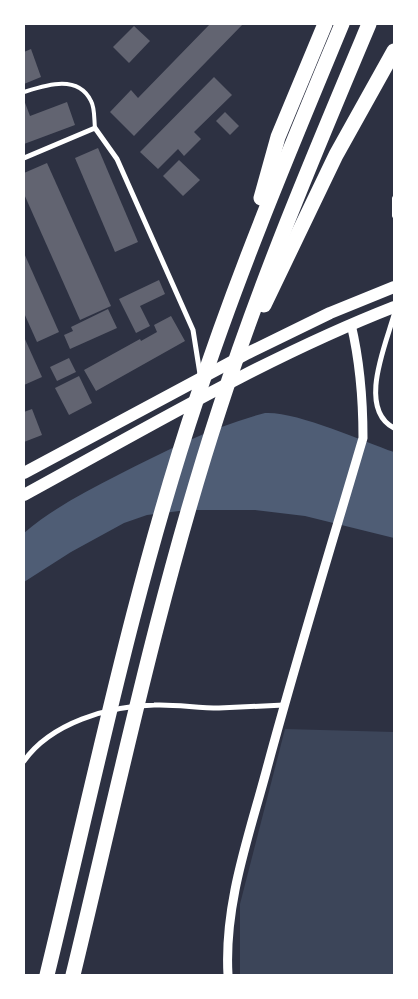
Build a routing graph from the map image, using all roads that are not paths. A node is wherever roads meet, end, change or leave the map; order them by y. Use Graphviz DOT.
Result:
graph roads {
  1 [pos="325,24"];
  2 [pos="342,24"];
  3 [pos="369,24"];
  4 [pos="394,51"];
  5 [pos="24,92"];
  6 [pos="96,128"];
  7 [pos="24,158"];
  8 [pos="394,198"];
  9 [pos="394,216"];
  10 [pos="394,287"];
  11 [pos="232,296"];
  12 [pos="394,307"];
  13 [pos="258,308"];
  14 [pos="394,315"];
  15 [pos="351,324"];
  16 [pos="200,378"];
  17 [pos="394,428"];
  18 [pos="24,473"];
  19 [pos="24,495"];
  20 [pos="285,705"];
  21 [pos="24,760"];
  22 [pos="47,975"];
  23 [pos="73,975"];
  24 [pos="228,975"];
  1 -- 11 [label="highway"];
  2 -- 11 [label="highway"];
  3 -- 13 [label="highway"];
  4 -- 13 [label="highway"];
  5 -- 6 [label="lane"];
  6 -- 7 [label="street"];
  6 -- 16 [label="street"];
  8 -- 9 [label="lane"];
  10 -- 16 [label="main road"];
  11 -- 22 [label="highway"];
  12 -- 15 [label="main road"];
  13 -- 23 [label="highway"];
  14 -- 17 [label="street"];
  15 -- 19 [label="main road"];
  15 -- 20 [label="street"];
  16 -- 18 [label="main road"];
  20 -- 21 [label="street"];
  20 -- 24 [label="street"];
}
